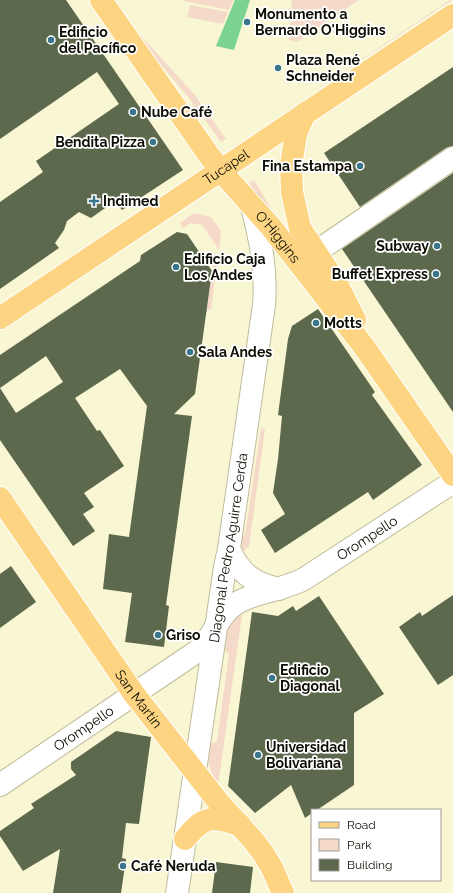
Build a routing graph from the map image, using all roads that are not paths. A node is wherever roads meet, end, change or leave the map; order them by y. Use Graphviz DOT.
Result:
graph roads {
  1 [pos="101,0"];
  2 [pos="453,15"];
  3 [pos="306,113"];
  4 [pos="453,158"];
  5 [pos="220,170"];
  6 [pos="251,203"];
  7 [pos="316,252"];
  8 [pos="0,318"];
  9 [pos="365,348"];
  10 [pos="453,475"];
  11 [pos="453,482"];
  12 [pos="0,498"];
  13 [pos="230,549"];
  14 [pos="279,589"];
  15 [pos="217,624"];
  16 [pos="134,694"];
  17 [pos="194,772"];
  18 [pos="0,785"];
  19 [pos="240,825"];
  20 [pos="184,839"];
  21 [pos="177,893"];
  22 [pos="283,893"];
  1 -- 5 [label="main road, O'Higgins"];
  2 -- 3 [label="main road, Tucapel"];
  3 -- 5 [label="main road, Tucapel"];
  3 -- 7 [label="main road"];
  4 -- 7 [label="street"];
  5 -- 6 [label="main road, O'Higgins"];
  5 -- 8 [label="main road, Tucapel"];
  6 -- 9 [label="main road, O'Higgins"];
  6 -- 13 [label="street, Diagonal Pedro Aguirre Cerda"];
  7 -- 9 [label="main road"];
  9 -- 10 [label="main road, O'Higgins"];
  11 -- 14 [label="street, Orompello"];
  12 -- 16 [label="main road, San Martín"];
  13 -- 14 [label="street"];
  13 -- 15 [label="street, Diagonal Pedro Aguirre Cerda"];
  14 -- 15 [label="street, Orompello"];
  15 -- 16 [label="street, Orompello"];
  15 -- 17 [label="street, Diagonal Pedro Aguirre Cerda"];
  16 -- 17 [label="main road, San Martín"];
  16 -- 18 [label="street, Orompello"];
  17 -- 19 [label="main road, San Martín"];
  17 -- 20 [label="street, Diagonal Pedro Aguirre Cerda"];
  19 -- 20 [label="main road"];
  19 -- 22 [label="main road, San Martín"];
  20 -- 21 [label="street, Diagonal Pedro Aguirre Cerda"];
}
